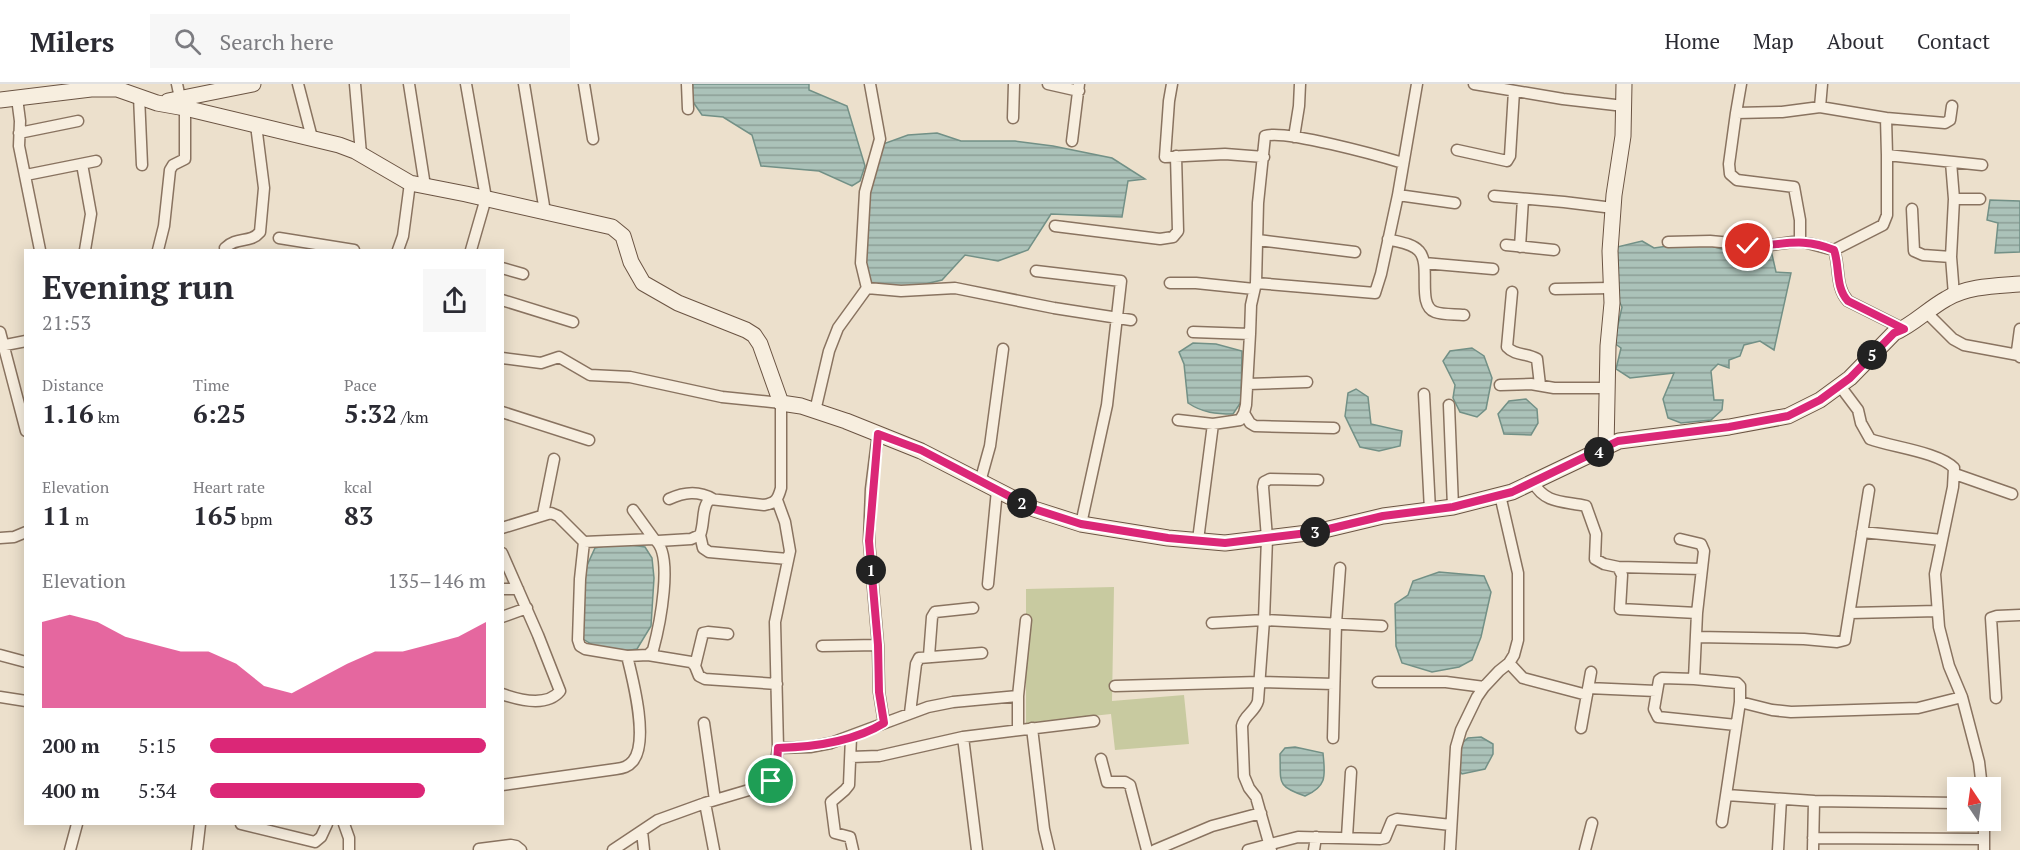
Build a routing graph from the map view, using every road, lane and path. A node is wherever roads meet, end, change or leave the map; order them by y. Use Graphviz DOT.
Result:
graph roads {
  1 [pos="253,84"];
  2 [pos="298,84"];
  3 [pos="355,84"];
  4 [pos="409,84"];
  5 [pos="466,84"];
  6 [pos="524,84"];
  7 [pos="584,84"];
  8 [pos="687,84"];
  9 [pos="870,84"];
  10 [pos="1014,84"];
  11 [pos="1048,84"];
  12 [pos="1172,84"];
  13 [pos="1300,84"];
  14 [pos="1411,84"];
  15 [pos="1417,84"];
  16 [pos="1474,84"];
  17 [pos="1624,84"];
  18 [pos="1741,84"];
  19 [pos="1822,84"];
  20 [pos="231,86"];
  21 [pos="1079,88"];
  22 [pos="1514,91"];
  23 [pos="139,96"];
  24 [pos="181,97"];
  25 [pos="17,98"];
  26 [pos="0,100"];
  27 [pos="1624,106"];
  28 [pos="1952,106"];
  29 [pos="1820,107"];
  30 [pos="688,109"];
  31 [pos="1736,113"];
  32 [pos="1013,118"];
  33 [pos="1886,118"];
  34 [pos="78,121"];
  35 [pos="255,125"];
  36 [pos="19,133"];
  37 [pos="1294,137"];
  38 [pos="312,138"];
  39 [pos="593,139"];
  40 [pos="1072,141"];
  41 [pos="1457,150"];
  42 [pos="361,154"];
  43 [pos="1887,155"];
  44 [pos="1176,156"];
  45 [pos="1264,157"];
  46 [pos="96,161"];
  47 [pos="1951,162"];
  48 [pos="1403,163"];
  49 [pos="82,164"];
  50 [pos="142,165"];
  51 [pos="1982,165"];
  52 [pos="26,175"];
  53 [pos="417,185"];
  54 [pos="1398,195"];
  55 [pos="1494,196"];
  56 [pos="486,198"];
  57 [pos="1523,199"];
  58 [pos="1954,199"];
  59 [pos="1980,199"];
  60 [pos="1455,203"];
  61 [pos="1613,208"];
  62 [pos="1912,209"];
  63 [pos="545,212"];
  64 [pos="1055,226"];
  65 [pos="279,238"];
  66 [pos="1388,239"];
  67 [pos="1258,240"];
  68 [pos="1800,241"];
  69 [pos="1668,242"];
  70 [pos="1506,245"];
  71 [pos="1520,247"];
  72 [pos="225,248"];
  73 [pos="40,249"];
  74 [pos="85,249"];
  75 [pos="158,249"];
  76 [pos="348,249"];
  77 [pos="398,249"];
  78 [pos="471,249"];
  79 [pos="1554,250"];
  80 [pos="1834,250"];
  81 [pos="1355,252"];
  82 [pos="1951,257"];
  83 [pos="1424,262"];
  84 [pos="504,269"];
  85 [pos="1493,269"];
  86 [pos="1036,271"];
  87 [pos="523,274"];
  88 [pos="1170,283"];
  89 [pos="2020,284"];
  90 [pos="1255,286"];
  91 [pos="867,288"];
  92 [pos="1611,288"];
  93 [pos="1555,290"];
  94 [pos="1512,292"];
  95 [pos="1954,295"];
  96 [pos="504,301"];
  97 [pos="1926,312"];
  98 [pos="1464,315"];
  99 [pos="1117,318"];
  100 [pos="1131,320"];
  101 [pos="573,321"];
  102 [pos="1904,329"];
  103 [pos="2020,329"];
  104 [pos="0,332"];
  105 [pos="1193,332"];
  106 [pos="1250,334"];
  107 [pos="24,341"];
  108 [pos="1,346"];
  109 [pos="1003,349"];
  110 [pos="2019,356"];
  111 [pos="504,358"];
  112 [pos="1307,382"];
  113 [pos="1248,384"];
  114 [pos="1500,385"];
  115 [pos="1540,385"];
  116 [pos="1840,386"];
  117 [pos="1606,388"];
  118 [pos="1424,394"];
  119 [pos="781,403"];
  120 [pos="1449,405"];
  121 [pos="814,411"];
  122 [pos="504,413"];
  123 [pos="1244,413"];
  124 [pos="1178,420"];
  125 [pos="24,424"];
  126 [pos="1213,424"];
  127 [pos="1334,428"];
  128 [pos="878,434"];
  129 [pos="589,440"];
  130 [pos="1606,449"];
  131 [pos="554,459"];
  132 [pos="1955,474"];
  133 [pos="1318,480"];
  134 [pos="981,482"];
  135 [pos="1533,482"];
  136 [pos="997,490"];
  137 [pos="1869,490"];
  138 [pos="2012,494"];
  139 [pos="1500,495"];
  140 [pos="669,499"];
  141 [pos="713,499"];
  142 [pos="777,500"];
  143 [pos="1453,507"];
  144 [pos="633,510"];
  145 [pos="1430,510"];
  146 [pos="543,514"];
  147 [pos="1081,524"];
  148 [pos="504,527"];
  149 [pos="1862,532"];
  150 [pos="24,533"];
  151 [pos="700,535"];
  152 [pos="0,538"];
  153 [pos="1267,538"];
  154 [pos="1680,539"];
  155 [pos="656,540"];
  156 [pos="1198,540"];
  157 [pos="1942,540"];
  158 [pos="584,542"];
  159 [pos="504,558"];
  160 [pos="788,558"];
  161 [pos="1618,567"];
  162 [pos="1340,568"];
  163 [pos="1702,569"];
  164 [pos="988,584"];
  165 [pos="504,588"];
  166 [pos="518,589"];
  167 [pos="527,608"];
  168 [pos="973,608"];
  169 [pos="1938,611"];
  170 [pos="1696,613"];
  171 [pos="1850,614"];
  172 [pos="2020,615"];
  173 [pos="504,616"];
  174 [pos="1026,620"];
  175 [pos="1264,620"];
  176 [pos="1212,623"];
  177 [pos="1336,623"];
  178 [pos="1382,626"];
  179 [pos="728,634"];
  180 [pos="1696,637"];
  181 [pos="878,645"];
  182 [pos="822,646"];
  183 [pos="982,653"];
  184 [pos="0,655"];
  185 [pos="648,655"];
  186 [pos="627,656"];
  187 [pos="929,656"];
  188 [pos="24,661"];
  189 [pos="1509,663"];
  190 [pos="695,666"];
  191 [pos="1591,672"];
  192 [pos="1694,679"];
  193 [pos="1259,682"];
  194 [pos="1378,682"];
  195 [pos="777,684"];
  196 [pos="1334,684"];
  197 [pos="1115,686"];
  198 [pos="1484,687"];
  199 [pos="1587,691"];
  200 [pos="1656,691"];
  201 [pos="504,695"];
  202 [pos="1018,696"];
  203 [pos="0,697"];
  204 [pos="1962,697"];
  205 [pos="1996,698"];
  206 [pos="24,701"];
  207 [pos="1740,702"];
  208 [pos="910,713"];
  209 [pos="1094,722"];
  210 [pos="704,723"];
  211 [pos="884,723"];
  212 [pos="1736,725"];
  213 [pos="1581,728"];
  214 [pos="1032,729"];
  215 [pos="1018,730"];
  216 [pos="851,736"];
  217 [pos="963,737"];
  218 [pos="1333,738"];
  219 [pos="778,748"];
  220 [pos="850,757"];
  221 [pos="1101,759"];
  222 [pos="1350,772"];
  223 [pos="1981,777"];
  224 [pos="504,785"];
  225 [pos="1727,795"];
  226 [pos="1781,799"];
  227 [pos="710,801"];
  228 [pos="1814,801"];
  229 [pos="1947,803"];
  230 [pos="1261,813"];
  231 [pos="1722,822"];
  232 [pos="1592,823"];
  233 [pos="76,825"];
  234 [pos="200,825"];
  235 [pos="252,825"];
  236 [pos="327,825"];
  237 [pos="344,825"];
  238 [pos="1451,825"];
  239 [pos="642,831"];
  240 [pos="1387,834"];
  241 [pos="1316,837"];
  242 [pos="1347,837"];
  243 [pos="1813,838"];
  244 [pos="1983,844"];
  245 [pos="1271,847"];
  246 [pos="479,849"];
  247 [pos="70,850"];
  248 [pos="197,850"];
  249 [pos="349,850"];
  250 [pos="521,850"];
  251 [pos="613,850"];
  252 [pos="644,850"];
  253 [pos="714,850"];
  254 [pos="853,850"];
  255 [pos="976,850"];
  256 [pos="1049,850"];
  257 [pos="1147,850"];
  258 [pos="1155,850"];
  259 [pos="1248,850"];
  260 [pos="1314,850"];
  261 [pos="1389,850"];
  262 [pos="1450,850"];
  263 [pos="1585,850"];
  264 [pos="1778,850"];
  265 [pos="1813,850"];
  1 -- 20 [label="street"];
  2 -- 38 [label="street"];
  3 -- 42 [label="street"];
  4 -- 53 [label="street"];
  5 -- 56 [label="street"];
  6 -- 63 [label="street"];
  7 -- 39 [label="street"];
  8 -- 30 [label="street"];
  9 -- 91 [label="street"];
  10 -- 32 [label="street"];
  11 -- 21 [label="street"];
  12 -- 44 [label="street"];
  13 -- 37 [label="street"];
  14 -- 15 [label="street"];
  15 -- 48 [label="street"];
  16 -- 22 [label="street"];
  17 -- 27 [label="street"];
  18 -- 31 [label="street"];
  19 -- 29 [label="street"];
  20 -- 24 [label="street"];
  21 -- 40 [label="street"];
  22 -- 27 [label="street"];
  22 -- 41 [label="street"];
  23 -- 24 [label="street"];
  23 -- 25 [label="street"];
  23 -- 50 [label="street"];
  24 -- 35 [label="street"];
  24 -- 75 [label="street"];
  25 -- 26 [label="street"];
  25 -- 36 [label="street"];
  27 -- 61 [label="street"];
  28 -- 33 [label="street"];
  29 -- 31 [label="street"];
  29 -- 33 [label="street"];
  31 -- 68 [label="street"];
  33 -- 43 [label="street"];
  34 -- 36 [label="street"];
  35 -- 38 [label="street"];
  35 -- 72 [label="street"];
  36 -- 52 [label="street"];
  37 -- 45 [label="street"];
  37 -- 48 [label="street"];
  38 -- 42 [label="street"];
  42 -- 53 [label="street"];
  43 -- 47 [label="street"];
  43 -- 80 [label="street"];
  44 -- 45 [label="street"];
  44 -- 64 [label="street"];
  45 -- 67 [label="street"];
  46 -- 49 [label="street"];
  47 -- 51 [label="street"];
  47 -- 58 [label="street"];
  48 -- 54 [label="street"];
  49 -- 52 [label="street"];
  49 -- 74 [label="street"];
  52 -- 73 [label="street"];
  53 -- 56 [label="street"];
  53 -- 77 [label="street"];
  54 -- 60 [label="street"];
  54 -- 66 [label="street"];
  55 -- 57 [label="street"];
  56 -- 63 [label="street"];
  56 -- 78 [label="street"];
  57 -- 61 [label="street"];
  57 -- 71 [label="street"];
  58 -- 59 [label="street"];
  58 -- 82 [label="street"];
  61 -- 92 [label="street"];
  62 -- 82 [label="street"];
  63 -- 119 [label="street"];
  65 -- 76 [label="street"];
  66 -- 83 [label="street"];
  66 -- 90 [label="street"];
  67 -- 81 [label="street"];
  67 -- 90 [label="street"];
  68 -- 69 [label="street"];
  68 -- 80 [label="street"];
  70 -- 71 [label="street"];
  71 -- 79 [label="street"];
  80 -- 102 [label="street"];
  82 -- 95 [label="street"];
  83 -- 85 [label="street"];
  83 -- 98 [label="street"];
  84 -- 87 [label="street"];
  86 -- 99 [label="street"];
  88 -- 90 [label="street"];
  89 -- 95 [label="street"];
  90 -- 106 [label="street"];
  91 -- 99 [label="street"];
  91 -- 121 [label="street"];
  92 -- 93 [label="street"];
  92 -- 117 [label="street"];
  94 -- 115 [label="street"];
  95 -- 97 [label="street"];
  96 -- 101 [label="street"];
  97 -- 102 [label="street"];
  97 -- 110 [label="street"];
  99 -- 100 [label="street"];
  99 -- 147 [label="street"];
  102 -- 116 [label="street"];
  103 -- 110 [label="street"];
  104 -- 108 [label="street"];
  105 -- 106 [label="street"];
  106 -- 113 [label="street"];
  107 -- 108 [label="street"];
  108 -- 125 [label="street"];
  109 -- 134 [label="street"];
  111 -- 119 [label="street"];
  112 -- 113 [label="street"];
  113 -- 123 [label="street"];
  114 -- 115 [label="street"];
  115 -- 117 [label="street"];
  116 -- 130 [label="street"];
  116 -- 132 [label="street"];
  117 -- 130 [label="street"];
  118 -- 145 [label="street"];
  119 -- 121 [label="street"];
  119 -- 142 [label="street"];
  120 -- 143 [label="street"];
  121 -- 128 [label="street"];
  122 -- 129 [label="street"];
  123 -- 126 [label="street"];
  123 -- 127 [label="street"];
  124 -- 126 [label="street"];
  126 -- 156 [label="street"];
  128 -- 134 [label="street"];
  128 -- 181 [label="street"];
  130 -- 135 [label="street"];
  131 -- 146 [label="street"];
  132 -- 138 [label="street"];
  132 -- 157 [label="street"];
  133 -- 153 [label="street"];
  134 -- 136 [label="street"];
  135 -- 139 [label="street"];
  135 -- 161 [label="street"];
  136 -- 147 [label="street"];
  136 -- 164 [label="street"];
  137 -- 149 [label="street"];
  139 -- 143 [label="street"];
  139 -- 189 [label="street"];
  140 -- 141 [label="street"];
  141 -- 142 [label="street"];
  141 -- 151 [label="street"];
  142 -- 160 [label="street"];
  143 -- 145 [label="street"];
  144 -- 155 [label="street"];
  145 -- 153 [label="street"];
  146 -- 148 [label="street"];
  146 -- 158 [label="street"];
  147 -- 156 [label="street"];
  149 -- 157 [label="street"];
  149 -- 171 [label="street"];
  150 -- 152 [label="street"];
  151 -- 155 [label="street"];
  151 -- 160 [label="street"];
  153 -- 156 [label="street"];
  153 -- 175 [label="street"];
  154 -- 163 [label="street"];
  155 -- 158 [label="street"];
  155 -- 185 [label="street"];
  157 -- 169 [label="street"];
  158 -- 186 [label="street"];
  159 -- 166 [label="street"];
  160 -- 195 [label="street"];
  161 -- 163 [label="street"];
  161 -- 170 [label="street"];
  162 -- 177 [label="street"];
  163 -- 170 [label="street"];
  165 -- 166 [label="street"];
  166 -- 167 [label="street"];
  167 -- 173 [label="street"];
  167 -- 201 [label="street"];
  168 -- 187 [label="street"];
  169 -- 171 [label="street"];
  169 -- 204 [label="street"];
  170 -- 180 [label="street"];
  171 -- 180 [label="street"];
  172 -- 205 [label="street"];
  174 -- 202 [label="street"];
  175 -- 176 [label="street"];
  175 -- 177 [label="street"];
  175 -- 193 [label="street"];
  177 -- 178 [label="street"];
  177 -- 196 [label="street"];
  179 -- 190 [label="street"];
  180 -- 192 [label="street"];
  181 -- 182 [label="street"];
  181 -- 211 [label="street"];
  183 -- 187 [label="street"];
  184 -- 188 [label="street"];
  185 -- 186 [label="street"];
  185 -- 190 [label="street"];
  186 -- 224 [label="street"];
  187 -- 208 [label="street"];
  189 -- 198 [label="street"];
  189 -- 199 [label="street"];
  190 -- 195 [label="street"];
  191 -- 199 [label="street"];
  192 -- 200 [label="street"];
  192 -- 207 [label="street"];
  193 -- 196 [label="street"];
  193 -- 197 [label="street"];
  193 -- 230 [label="street"];
  194 -- 198 [label="street"];
  195 -- 219 [label="street"];
  196 -- 218 [label="street"];
  198 -- 238 [label="street"];
  199 -- 200 [label="street"];
  199 -- 213 [label="street"];
  200 -- 212 [label="street"];
  202 -- 208 [label="street"];
  202 -- 215 [label="street"];
  203 -- 206 [label="street"];
  204 -- 207 [label="street"];
  204 -- 223 [label="street"];
  207 -- 212 [label="street"];
  208 -- 211 [label="street"];
  209 -- 214 [label="street"];
  210 -- 227 [label="street"];
  211 -- 216 [label="street"];
  212 -- 225 [label="street"];
  214 -- 215 [label="street"];
  214 -- 256 [label="street"];
  215 -- 217 [label="street"];
  216 -- 219 [label="street"];
  216 -- 220 [label="street"];
  217 -- 220 [label="street"];
  217 -- 255 [label="street"];
  219 -- 227 [label="street"];
  220 -- 254 [label="street"];
  221 -- 257 [label="street"];
  222 -- 242 [label="street"];
  225 -- 226 [label="street"];
  225 -- 231 [label="street"];
  226 -- 228 [label="street"];
  226 -- 264 [label="street"];
  227 -- 239 [label="street"];
  227 -- 253 [label="street"];
  228 -- 229 [label="street"];
  228 -- 243 [label="street"];
  230 -- 245 [label="street"];
  230 -- 258 [label="street"];
  232 -- 263 [label="street"];
  233 -- 247 [label="street"];
  234 -- 248 [label="street"];
  235 -- 236 [label="street"];
  237 -- 249 [label="street"];
  238 -- 240 [label="street"];
  238 -- 262 [label="street"];
  239 -- 251 [label="street"];
  239 -- 252 [label="street"];
  240 -- 242 [label="street"];
  240 -- 261 [label="street"];
  241 -- 242 [label="street"];
  241 -- 245 [label="street"];
  241 -- 260 [label="street"];
  243 -- 244 [label="street"];
  243 -- 265 [label="street"];
  245 -- 259 [label="street"];
  246 -- 250 [label="street"];
}
